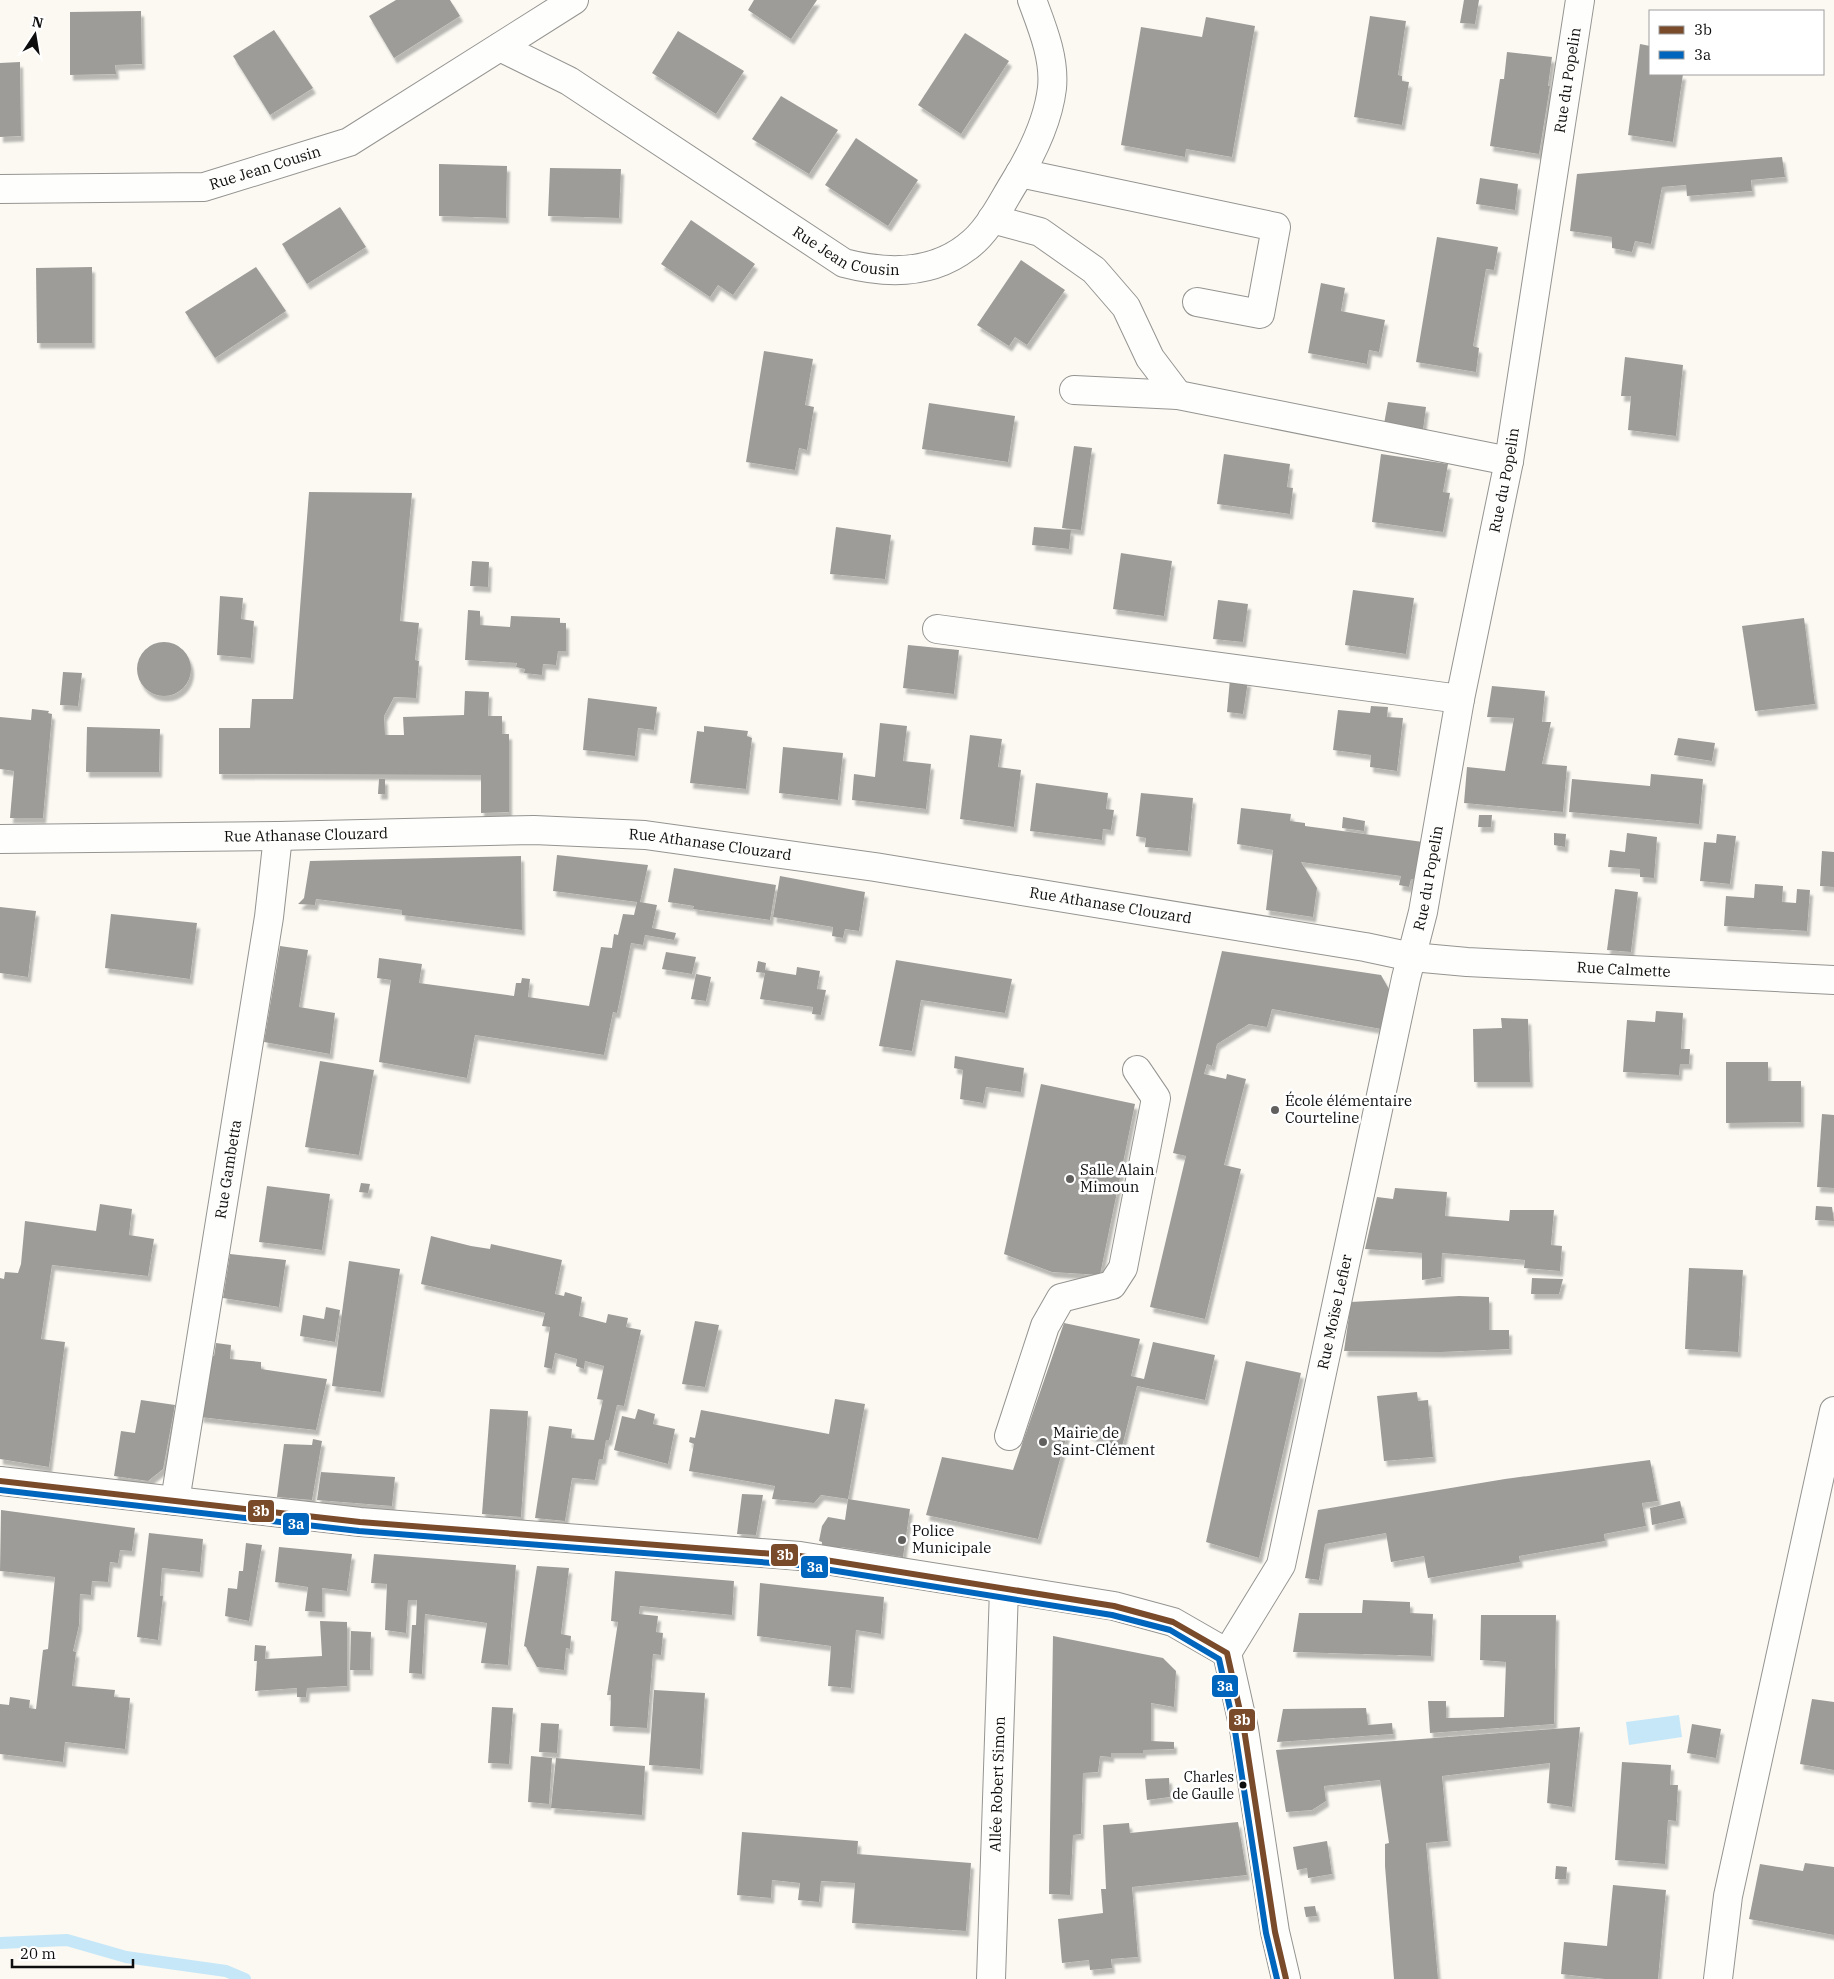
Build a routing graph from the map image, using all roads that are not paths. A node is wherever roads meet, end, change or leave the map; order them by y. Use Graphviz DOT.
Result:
graph roads {
  1 [pos="574,0"];
  2 [pos="1032,0"];
  3 [pos="1580,0"];
  4 [pos="500,47"];
  5 [pos="1020,173"];
  6 [pos="0,189"];
  7 [pos="992,219"];
  8 [pos="1197,302"];
  9 [pos="1074,390"];
  10 [pos="1178,395"];
  11 [pos="1510,461"];
  12 [pos="937,629"];
  13 [pos="1460,699"];
  14 [pos="278,836"];
  15 [pos="0,839"];
  16 [pos="1412,957"];
  17 [pos="1834,980"];
  18 [pos="1137,1070"];
  19 [pos="1834,1411"];
  20 [pos="1009,1436"];
  21 [pos="0,1481"];
  22 [pos="175,1501"];
  23 [pos="1004,1589"];
  24 [pos="1227,1653"];
  25 [pos="991,1979"];
  26 [pos="1286,1979"];
  27 [pos="1718,1979"];
  1 -- 4 [label="street, Rue Jean Cousin"];
  2 -- 5 [label="street, Rue Jean Cousin"];
  3 -- 11 [label="street, Rue du Popelin"];
  4 -- 6 [label="street, Rue Jean Cousin"];
  4 -- 7 [label="street, Rue Jean Cousin"];
  5 -- 7 [label="street, Rue Jean Cousin"];
  5 -- 8 [label="street"];
  7 -- 10 [label="street"];
  9 -- 10 [label="street"];
  10 -- 11 [label="street"];
  11 -- 13 [label="street, Rue du Popelin"];
  12 -- 13 [label="street"];
  13 -- 16 [label="street, Rue du Popelin"];
  14 -- 15 [label="street, Rue Athanase Clouzard"];
  14 -- 16 [label="street, Rue Athanase Clouzard"];
  14 -- 22 [label="street, Rue Gambetta"];
  16 -- 17 [label="street, Rue Calmette"];
  16 -- 24 [label="street, Rue Moïse Lefier"];
  18 -- 20 [label="street"];
  19 -- 27 [label="street"];
  21 -- 22 [label="street"];
  22 -- 23 [label="street"];
  23 -- 24 [label="street"];
  23 -- 25 [label="street, Allée Robert Simon"];
  24 -- 26 [label="street"];
}
